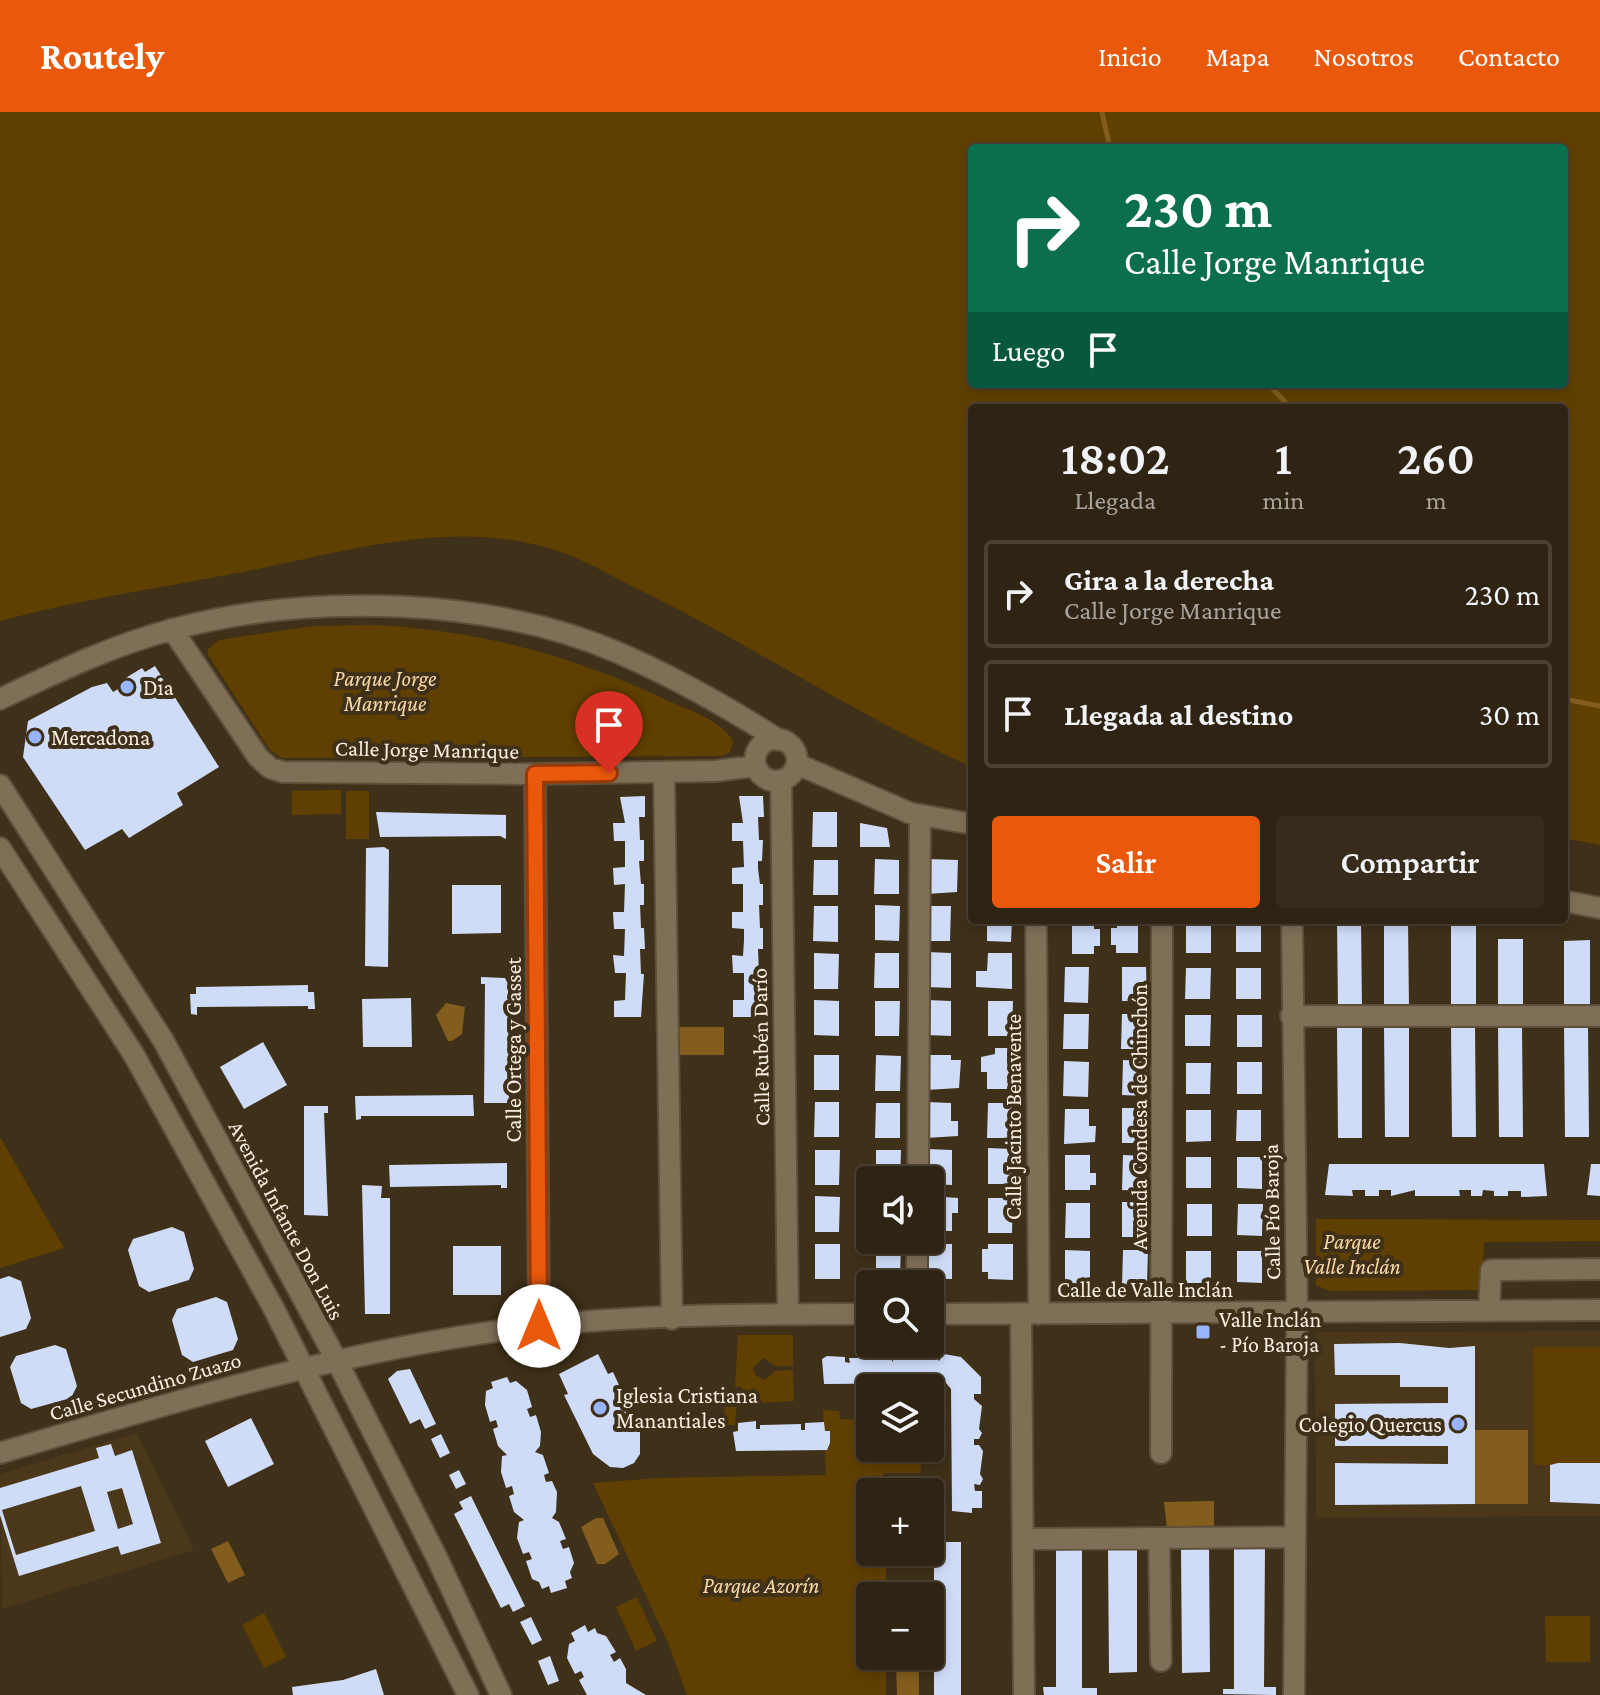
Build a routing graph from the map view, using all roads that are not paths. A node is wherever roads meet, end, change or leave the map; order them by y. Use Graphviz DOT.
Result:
graph roads {
  1 [pos="172,629"];
  2 [pos="0,699"];
  3 [pos="744,718"];
  4 [pos="779,740"];
  5 [pos="756,757"];
  6 [pos="797,764"];
  7 [pos="664,772"];
  8 [pos="535,774"];
  9 [pos="781,780"];
  10 [pos="0,785"];
  11 [pos="920,815"];
  12 [pos="968,823"];
  13 [pos="0,848"];
  14 [pos="1568,902"];
  15 [pos="1600,908"];
  16 [pos="1036,924"];
  17 [pos="1162,924"];
  18 [pos="1292,924"];
  19 [pos="1291,1016"];
  20 [pos="1600,1016"];
  21 [pos="918,1166"];
  22 [pos="1600,1269"];
  23 [pos="1489,1310"];
  24 [pos="1600,1310"];
  25 [pos="1297,1312"];
  26 [pos="1163,1313"];
  27 [pos="788,1314"];
  28 [pos="856,1314"];
  29 [pos="944,1314"];
  30 [pos="1030,1314"];
  31 [pos="672,1319"];
  32 [pos="539,1326"];
  33 [pos="337,1361"];
  34 [pos="304,1369"];
  35 [pos="0,1453"];
  36 [pos="1161,1453"];
  37 [pos="1293,1537"];
  38 [pos="1159,1538"];
  39 [pos="1023,1539"];
  40 [pos="1161,1661"];
  41 [pos="468,1695"];
  42 [pos="501,1695"];
  43 [pos="1024,1695"];
  44 [pos="1294,1695"];
  1 -- 2 [label="street"];
  1 -- 3 [label="street"];
  1 -- 8 [label="street, Calle Jorge Manrique"];
  3 -- 4 [label="street"];
  3 -- 5 [label="street"];
  4 -- 5 [label="street"];
  4 -- 6 [label="street"];
  5 -- 7 [label="street, Calle Jorge Manrique"];
  5 -- 9 [label="street"];
  6 -- 9 [label="street"];
  6 -- 11 [label="street"];
  7 -- 8 [label="street, Calle Jorge Manrique"];
  7 -- 31 [label="street"];
  8 -- 32 [label="street, Calle Ortega y Gasset"];
  9 -- 27 [label="street, Calle Rubén Darío"];
  10 -- 33 [label="street, Avenida Infante Don Luis"];
  11 -- 12 [label="street"];
  11 -- 21 [label="street"];
  13 -- 34 [label="street"];
  14 -- 15 [label="street"];
  16 -- 30 [label="street, Calle Jacinto Benavente"];
  17 -- 26 [label="street, Avenida Condesa de Chinchón"];
  18 -- 19 [label="street, Calle Pío Baroja"];
  19 -- 20 [label="street"];
  19 -- 25 [label="street, Calle Pío Baroja"];
  22 -- 23 [label="street"];
  23 -- 24 [label="street, Calle de Valle Inclán"];
  23 -- 25 [label="street, Calle de Valle Inclán"];
  25 -- 26 [label="street, Calle de Valle Inclán"];
  25 -- 37 [label="street, Calle Pío Baroja"];
  26 -- 30 [label="street, Calle de Valle Inclán"];
  26 -- 36 [label="street, Avenida Condesa de Chinchón"];
  27 -- 28 [label="street"];
  27 -- 31 [label="street"];
  29 -- 30 [label="street, Calle de Valle Inclán"];
  30 -- 39 [label="street, Calle Jacinto Benavente"];
  31 -- 32 [label="street"];
  32 -- 33 [label="street"];
  33 -- 34 [label="street"];
  33 -- 42 [label="street, Avenida Infante Don Luis"];
  34 -- 35 [label="street, Calle Secundino Zuazo"];
  34 -- 41 [label="street"];
  37 -- 38 [label="street"];
  37 -- 44 [label="street, Calle Pío Baroja"];
  38 -- 39 [label="street"];
  38 -- 40 [label="street"];
  39 -- 43 [label="street, Calle Jacinto Benavente"];
}
